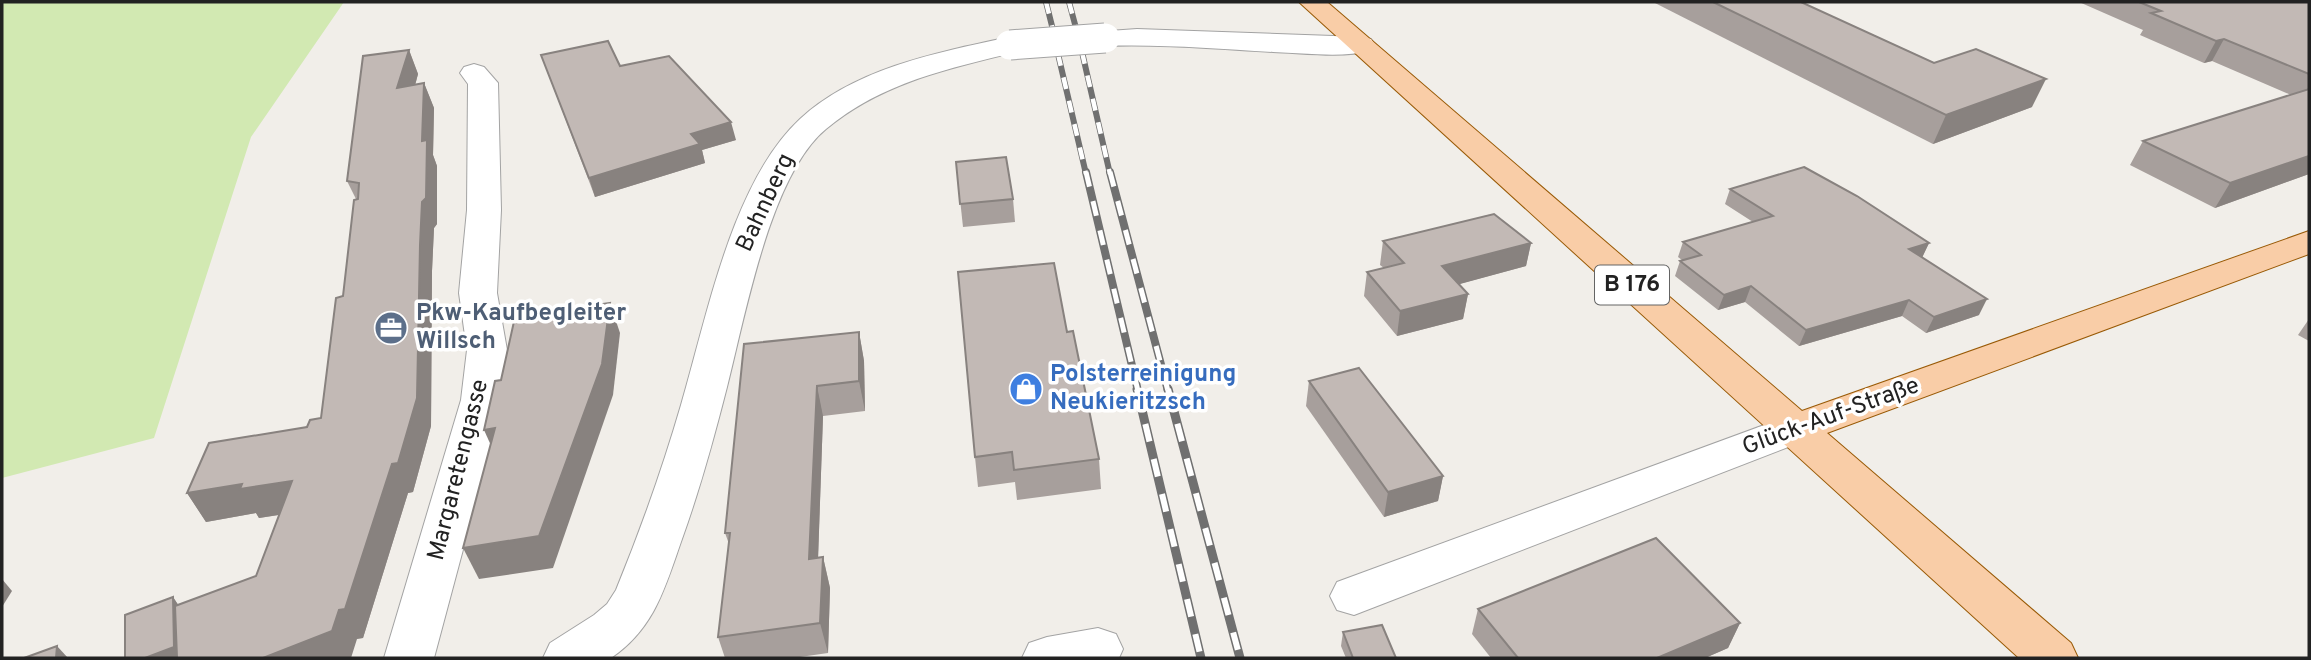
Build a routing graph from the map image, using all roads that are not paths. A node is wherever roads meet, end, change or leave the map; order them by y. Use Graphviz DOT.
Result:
graph roads {
  1 [pos="1312,2"];
  2 [pos="1361,45"];
  3 [pos="474,73"];
  4 [pos="2309,242"];
  5 [pos="1794,429"];
  6 [pos="1353,596"];
  7 [pos="1098,649"];
  8 [pos="583,655"];
  9 [pos="409,658"];
  10 [pos="1048,658"];
  11 [pos="2053,658"];
  1 -- 2 [label="main road, B 176"];
  2 -- 5 [label="main road, B 176"];
  2 -- 8 [label="street, Bahnberg, bridge"];
  3 -- 9 [label="street, Margaretengasse"];
  4 -- 5 [label="main road, Glück-Auf-Straße"];
  5 -- 6 [label="street, Glück-Auf-Straße"];
  5 -- 11 [label="main road, B 176"];
  7 -- 10 [label="street"];
}
